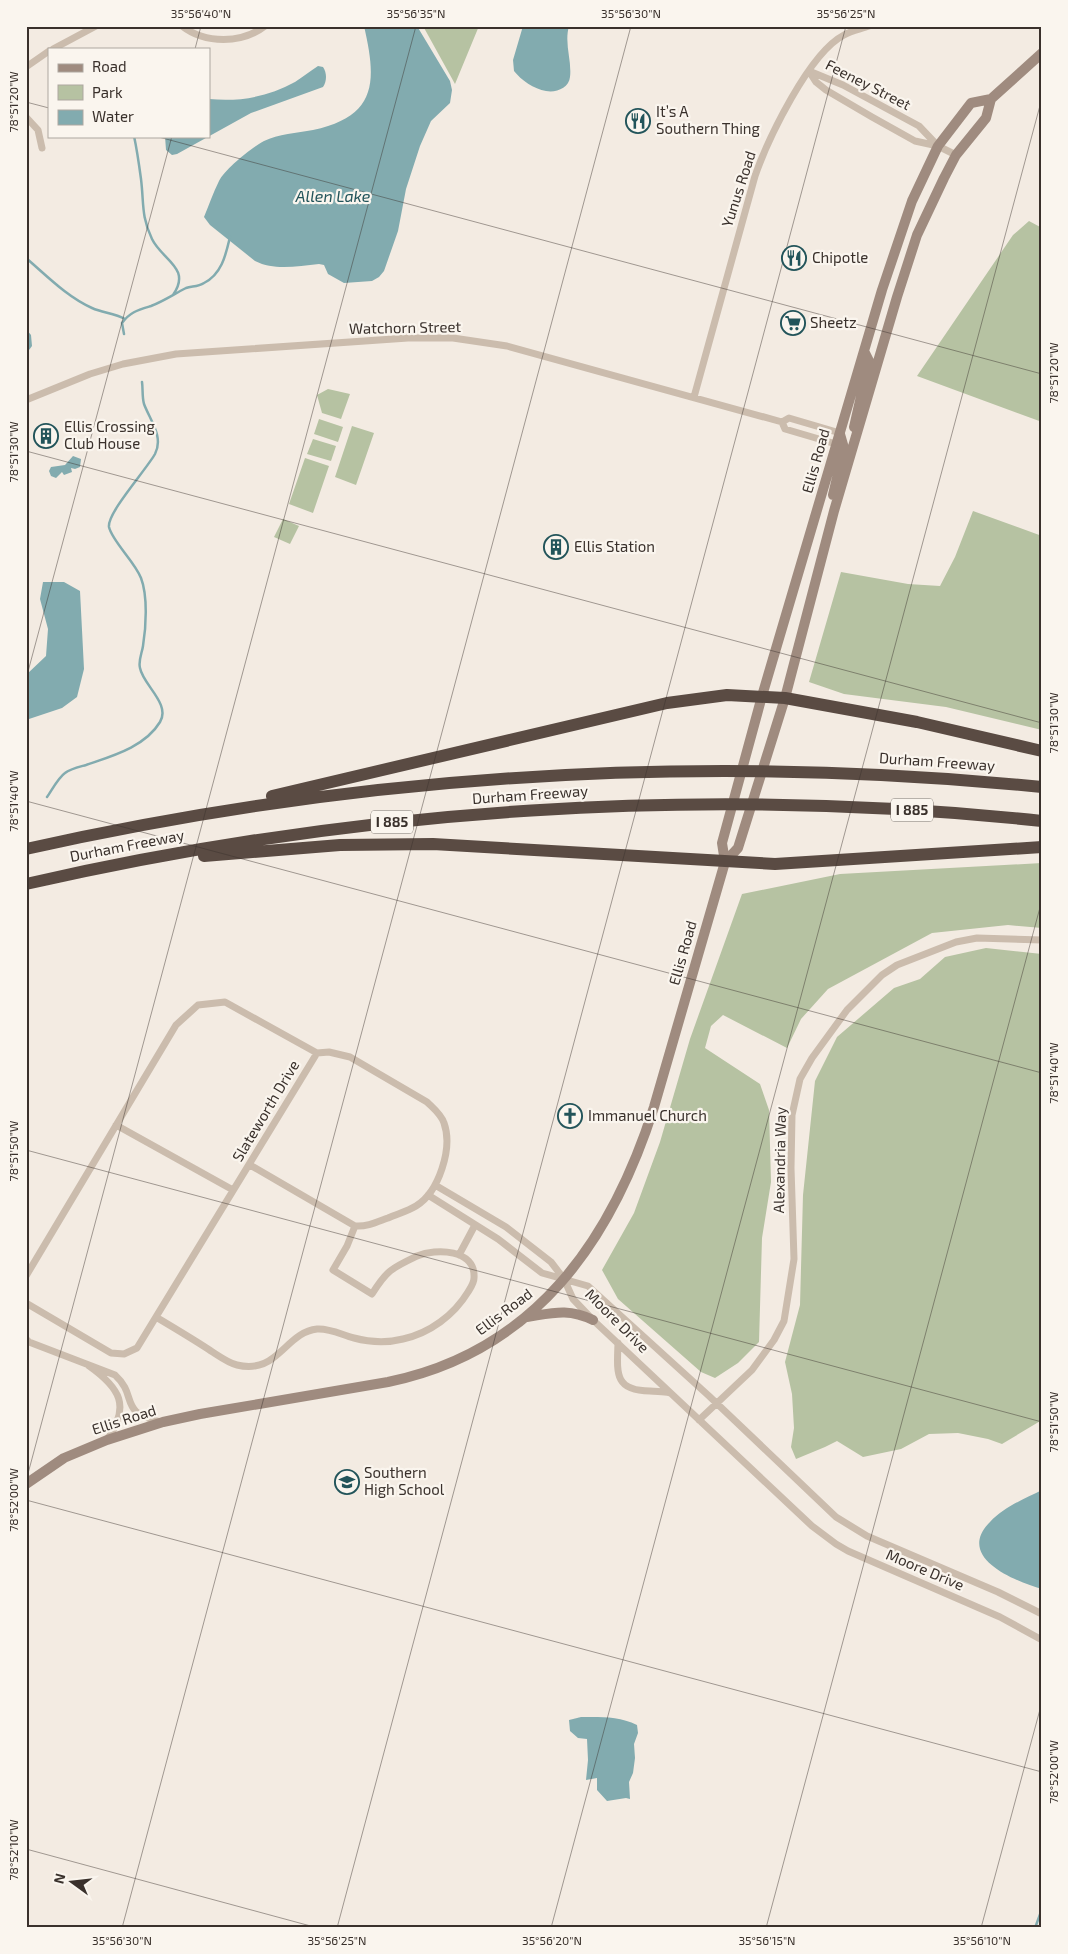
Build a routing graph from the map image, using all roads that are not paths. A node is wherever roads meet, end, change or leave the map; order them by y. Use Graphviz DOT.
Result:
graph roads {
  1 [pos="96,26"];
  2 [pos="182,26"];
  3 [pos="265,26"];
  4 [pos="869,26"];
  5 [pos="55,48"];
  6 [pos="48,52"];
  7 [pos="1042,53"];
  8 [pos="26,67"];
  9 [pos="809,71"];
  10 [pos="992,98"];
  11 [pos="26,117"];
  12 [pos="938,146"];
  13 [pos="42,148"];
  14 [pos="956,155"];
  15 [pos="864,351"];
  16 [pos="694,397"];
  17 [pos="26,400"];
  18 [pos="782,422"];
  19 [pos="840,433"];
  20 [pos="856,443"];
  21 [pos="836,444"];
  22 [pos="834,511"];
  23 [pos="762,696"];
  24 [pos="785,698"];
  25 [pos="1042,751"];
  26 [pos="1042,787"];
  27 [pos="172,819"];
  28 [pos="1042,821"];
  29 [pos="1042,847"];
  30 [pos="26,849"];
  31 [pos="725,862"];
  32 [pos="82,871"];
  33 [pos="26,884"];
  34 [pos="1042,940"];
  35 [pos="317,1053"];
  36 [pos="116,1126"];
  37 [pos="250,1165"];
  38 [pos="435,1185"];
  39 [pos="233,1190"];
  40 [pos="428,1195"];
  41 [pos="475,1224"];
  42 [pos="355,1226"];
  43 [pos="459,1255"];
  44 [pos="26,1276"];
  45 [pos="564,1279"];
  46 [pos="26,1303"];
  47 [pos="156,1317"];
  48 [pos="526,1318"];
  49 [pos="593,1320"];
  50 [pos="26,1339"];
  51 [pos="618,1343"];
  52 [pos="86,1365"];
  53 [pos="670,1392"];
  54 [pos="717,1404"];
  55 [pos="700,1420"];
  56 [pos="163,1422"];
  57 [pos="107,1440"];
  58 [pos="26,1484"];
  59 [pos="1042,1614"];
  60 [pos="1042,1640"];
  1 -- 5 [label="street"];
  2 -- 3 [label="street"];
  4 -- 9 [label="street, Yunus Road"];
  6 -- 8 [label="street"];
  7 -- 10 [label="main road, Ellis Road"];
  9 -- 12 [label="street, Feeney Street"];
  9 -- 12 [label="street, Feeney Street"];
  9 -- 16 [label="street, Yunus Road"];
  10 -- 12 [label="main road, Ellis Road"];
  10 -- 14 [label="main road, Ellis Road"];
  11 -- 13 [label="street"];
  12 -- 14 [label="street, Feeney Street"];
  12 -- 15 [label="main road, Ellis Road"];
  14 -- 20 [label="main road, Ellis Road"];
  15 -- 19 [label="main road, Ellis Road"];
  15 -- 20 [label="main road"];
  16 -- 17 [label="street, Watchorn Street"];
  16 -- 18 [label="street, Watchorn Street"];
  18 -- 19 [label="street, Watchorn Street"];
  18 -- 21 [label="street, Watchorn Street"];
  19 -- 21 [label="main road, Ellis Road"];
  19 -- 22 [label="main road"];
  20 -- 22 [label="main road, Ellis Road"];
  21 -- 23 [label="main road, Ellis Road"];
  22 -- 24 [label="main road, Ellis Road"];
  23 -- 24 [label="highway"];
  23 -- 27 [label="highway"];
  23 -- 31 [label="main road, Ellis Road"];
  24 -- 25 [label="highway"];
  24 -- 31 [label="main road, Ellis Road"];
  26 -- 27 [label="highway, Durham Freeway / I 885"];
  27 -- 30 [label="highway, Durham Freeway / I 885"];
  28 -- 32 [label="highway, Durham Freeway / I 885"];
  29 -- 31 [label="highway"];
  31 -- 32 [label="highway"];
  31 -- 45 [label="main road, Ellis Road"];
  32 -- 33 [label="highway, Durham Freeway / I 885"];
  34 -- 54 [label="street, Alexandria Way"];
  35 -- 36 [label="street, Slateworth Drive"];
  35 -- 37 [label="street, Slateworth Drive"];
  35 -- 38 [label="street"];
  36 -- 39 [label="street"];
  36 -- 44 [label="street, Slateworth Drive"];
  37 -- 39 [label="street, Slateworth Drive"];
  37 -- 42 [label="street"];
  38 -- 40 [label="street"];
  38 -- 45 [label="street"];
  39 -- 47 [label="street, Slateworth Drive"];
  40 -- 41 [label="street"];
  40 -- 42 [label="street"];
  41 -- 43 [label="street"];
  41 -- 45 [label="street"];
  42 -- 43 [label="street"];
  43 -- 47 [label="street"];
  45 -- 48 [label="main road, Ellis Road"];
  45 -- 49 [label="street, Moore Drive"];
  45 -- 54 [label="street, Moore Drive"];
  46 -- 47 [label="street, Slateworth Drive"];
  48 -- 49 [label="main road"];
  48 -- 56 [label="main road, Ellis Road"];
  49 -- 51 [label="street, Moore Drive"];
  50 -- 52 [label="street"];
  51 -- 53 [label="street, Moore Drive"];
  51 -- 53 [label="street"];
  52 -- 56 [label="street"];
  52 -- 57 [label="street"];
  53 -- 55 [label="street, Moore Drive"];
  54 -- 55 [label="street, Alexandria Way"];
  54 -- 59 [label="street, Moore Drive"];
  55 -- 60 [label="street, Moore Drive"];
  56 -- 57 [label="main road, Ellis Road"];
  57 -- 58 [label="main road, Ellis Road"];
}
